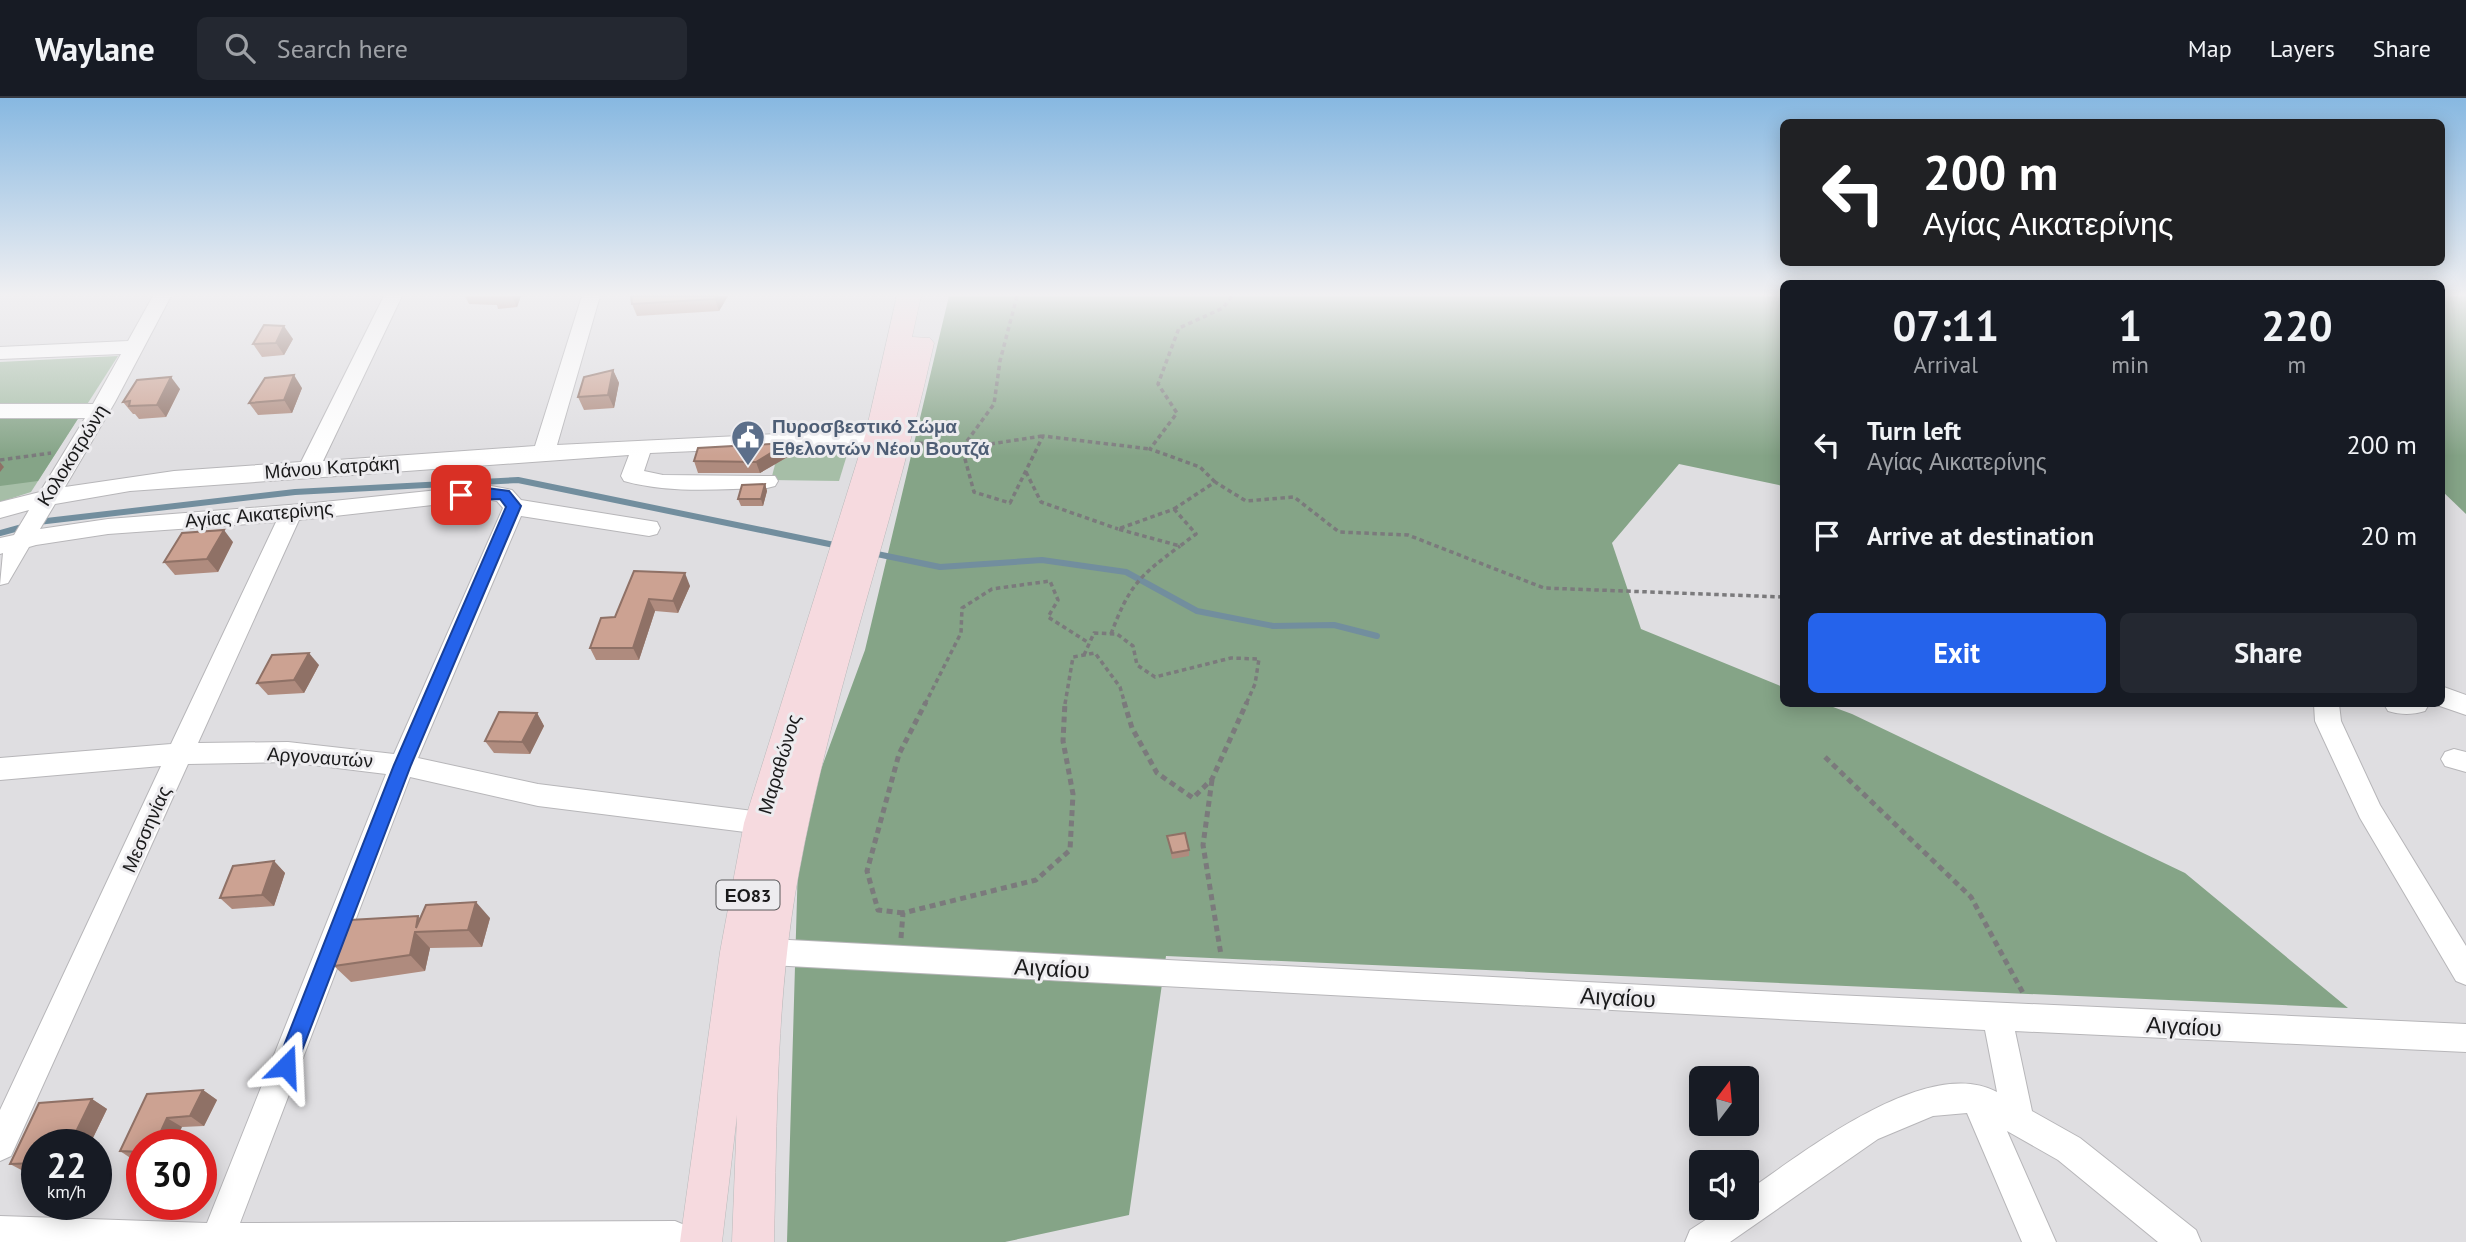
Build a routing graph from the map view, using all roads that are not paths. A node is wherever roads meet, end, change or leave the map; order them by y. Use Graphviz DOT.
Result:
graph roads {
  1 [pos="80,349"];
  2 [pos="132,349"];
  3 [pos="367,349"];
  4 [pos="575,349"];
  5 [pos="901,349"];
  6 [pos="914,349"];
  7 [pos="0,353"];
  8 [pos="0,411"];
  9 [pos="99,411"];
  10 [pos="889,436"];
  11 [pos="642,446"];
  12 [pos="544,452"];
  13 [pos="308,469"];
  14 [pos="766,481"];
  15 [pos="46,496"];
  16 [pos="514,506"];
  17 [pos="0,510"];
  18 [pos="291,513"];
  19 [pos="649,527"];
  20 [pos="19,535"];
  21 [pos="856,550"];
  22 [pos="0,577"];
  23 [pos="2445,697"];
  24 [pos="2466,705"];
  25 [pos="2327,707"];
  26 [pos="180,754"];
  27 [pos="402,765"];
  28 [pos="0,769"];
  29 [pos="761,823"];
  30 [pos="2456,941"];
  31 [pos="770,952"];
  32 [pos="2466,972"];
  33 [pos="1997,1017"];
  34 [pos="2466,1038"];
  35 [pos="1976,1097"];
  36 [pos="2018,1118"];
  37 [pos="0,1145"];
  38 [pos="0,1232"];
  39 [pos="688,1240"];
  40 [pos="216,1241"];
  41 [pos="753,1242"];
  42 [pos="1702,1242"];
  43 [pos="2039,1242"];
  44 [pos="2183,1242"];
  1 -- 7 [label="street"];
  2 -- 9 [label="street, Κολοκοτρώνη"];
  3 -- 13 [label="street"];
  4 -- 12 [label="street"];
  5 -- 10 [label="main road, Μαραθώνος / ΕΟ83"];
  6 -- 10 [label="main road, Μαραθώνος / ΕΟ83"];
  8 -- 9 [label="street"];
  9 -- 15 [label="street, Κολοκοτρώνη"];
  10 -- 11 [label="street, Μάνου Κατράκη"];
  10 -- 21 [label="main road, Μαραθώνος / ΕΟ83"];
  11 -- 12 [label="street, Μάνου Κατράκη"];
  11 -- 14 [label="street"];
  12 -- 13 [label="street, Μάνου Κατράκη"];
  13 -- 15 [label="street, Μάνου Κατράκη"];
  15 -- 17 [label="street, Μάνου Κατράκη"];
  15 -- 20 [label="street, Κολοκοτρώνη"];
  16 -- 18 [label="street, Αγίας Αικατερίνης"];
  16 -- 19 [label="street, Αγίας Αικατερίνης"];
  16 -- 27 [label="street"];
  18 -- 20 [label="street, Αγίας Αικατερίνης"];
  18 -- 26 [label="street, Μεσσηνίας"];
  20 -- 22 [label="street, Κολοκοτρώνη"];
  21 -- 29 [label="main road, Μαραθώνος / ΕΟ83"];
  21 -- 31 [label="main road, Μαραθώνος / ΕΟ83"];
  23 -- 24 [label="street"];
  25 -- 30 [label="street"];
  26 -- 27 [label="street, Αργοναυτών"];
  26 -- 28 [label="street, Αργοναυτών"];
  26 -- 37 [label="street, Μεσσηνίας"];
  27 -- 29 [label="street, Αργοναυτών"];
  27 -- 40 [label="street"];
  29 -- 39 [label="main road, Μαραθώνος / ΕΟ83"];
  30 -- 32 [label="street"];
  31 -- 33 [label="street, Αιγαίου"];
  31 -- 41 [label="main road, Μαραθώνος / ΕΟ83"];
  33 -- 34 [label="street, Αιγαίου"];
  33 -- 36 [label="street"];
  35 -- 36 [label="street"];
  35 -- 42 [label="street"];
  35 -- 43 [label="street"];
  36 -- 44 [label="street"];
  38 -- 40 [label="street"];
  39 -- 40 [label="street"];
}
